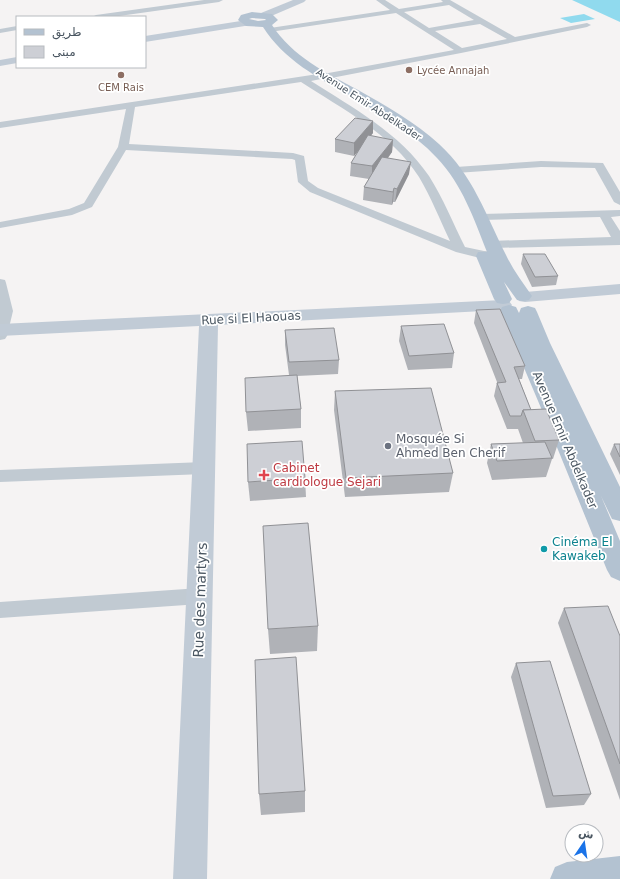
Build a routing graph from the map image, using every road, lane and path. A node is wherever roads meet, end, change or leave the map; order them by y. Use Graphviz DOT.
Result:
graph roads {
  1 [pos="219,0"];
  2 [pos="380,0"];
  3 [pos="448,1"];
  4 [pos="298,2"];
  5 [pos="397,11"];
  6 [pos="103,16"];
  7 [pos="258,18"];
  8 [pos="482,21"];
  9 [pos="587,25"];
  10 [pos="16,28"];
  11 [pos="428,30"];
  12 [pos="0,31"];
  13 [pos="146,35"];
  14 [pos="146,39"];
  15 [pos="514,40"];
  16 [pos="461,51"];
  17 [pos="16,56"];
  18 [pos="0,59"];
  19 [pos="16,60"];
  20 [pos="0,63"];
  21 [pos="322,76"];
  22 [pos="302,79"];
  23 [pos="131,106"];
  24 [pos="0,125"];
  25 [pos="123,147"];
  26 [pos="456,170"];
  27 [pos="620,202"];
  28 [pos="603,213"];
  29 [pos="620,213"];
  30 [pos="482,217"];
  31 [pos="0,225"];
  32 [pos="620,240"];
  33 [pos="460,249"];
  34 [pos="492,251"];
  35 [pos="0,283"];
  36 [pos="620,289"];
  37 [pos="620,300"];
  38 [pos="518,304"];
  39 [pos="209,320"];
  40 [pos="1,332"];
  41 [pos="204,468"];
  42 [pos="0,476"];
  43 [pos="590,500"];
  44 [pos="618,502"];
  45 [pos="620,570"];
  46 [pos="200,596"];
  47 [pos="0,610"];
  48 [pos="620,873"];
  49 [pos="190,879"];
  50 [pos="567,879"];
  1 -- 6 [label="street"];
  2 -- 5 [label="street"];
  3 -- 5 [label="street"];
  3 -- 8 [label="street"];
  4 -- 7 [label="street"];
  5 -- 7 [label="street"];
  5 -- 11 [label="street"];
  7 -- 13 [label="street"];
  7 -- 14 [label="street"];
  7 -- 21 [label="main road, Avenue Emir Abdelkader"];
  8 -- 11 [label="street"];
  8 -- 15 [label="street"];
  9 -- 15 [label="street"];
  10 -- 12 [label="street"];
  11 -- 16 [label="street"];
  15 -- 16 [label="street"];
  16 -- 21 [label="street"];
  17 -- 18 [label="street"];
  19 -- 20 [label="street"];
  21 -- 22 [label="street"];
  21 -- 26 [label="main road, Avenue Emir Abdelkader"];
  21 -- 34 [label="main road, Avenue Emir Abdelkader"];
  22 -- 23 [label="street"];
  22 -- 33 [label="street"];
  23 -- 24 [label="street"];
  23 -- 25 [label="street"];
  25 -- 31 [label="street"];
  25 -- 33 [label="street"];
  26 -- 27 [label="street"];
  26 -- 30 [label="main road, Avenue Emir Abdelkader"];
  28 -- 29 [label="street"];
  28 -- 30 [label="street"];
  28 -- 32 [label="street"];
  30 -- 34 [label="main road, Avenue Emir Abdelkader"];
  32 -- 34 [label="street"];
  33 -- 34 [label="street"];
  34 -- 38 [label="main road, Avenue Emir Abdelkader"];
  34 -- 38 [label="main road, Avenue Emir Abdelkader"];
  35 -- 40 [label="street"];
  36 -- 38 [label="street"];
  37 -- 38 [label="street"];
  38 -- 39 [label="street, Rue si El Haouas"];
  38 -- 43 [label="main road, Avenue Emir Abdelkader"];
  38 -- 44 [label="main road, Avenue Emir Abdelkader"];
  39 -- 40 [label="street, Rue si El Haouas"];
  39 -- 41 [label="street, Rue des martyrs"];
  41 -- 42 [label="street"];
  41 -- 46 [label="street, Rue des martyrs"];
  43 -- 44 [label="street"];
  43 -- 45 [label="main road, Avenue Emir Abdelkader"];
  46 -- 47 [label="street"];
  46 -- 49 [label="street, Rue des martyrs"];
  48 -- 50 [label="main road"];
}
